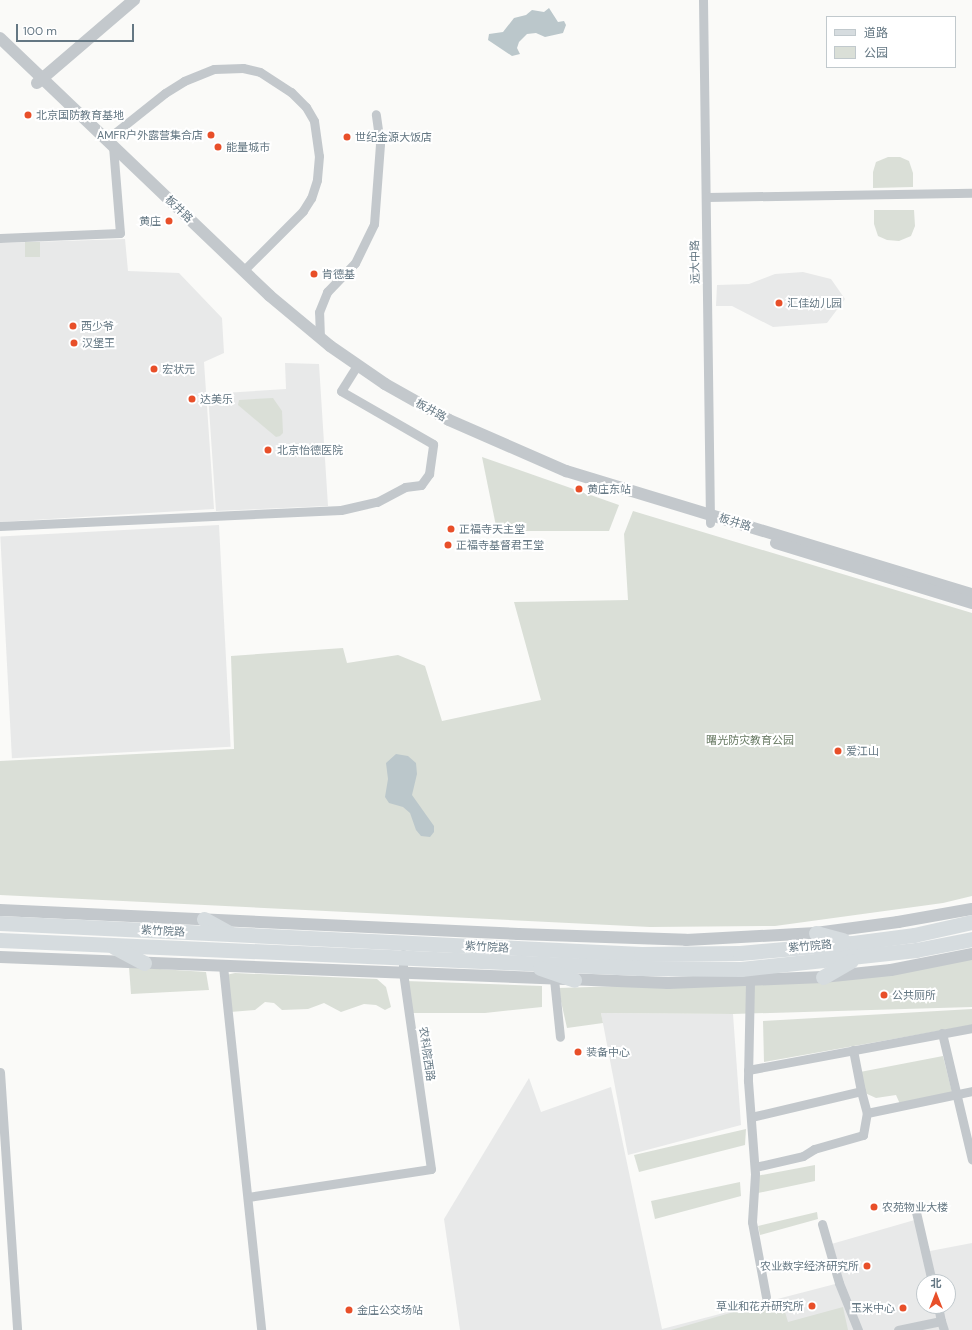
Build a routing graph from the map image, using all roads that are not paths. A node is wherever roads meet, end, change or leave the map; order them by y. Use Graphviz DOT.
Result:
graph roads {
  1 [pos="134,0"];
  2 [pos="704,0"];
  3 [pos="0,38"];
  4 [pos="0,49"];
  5 [pos="39,81"];
  6 [pos="376,114"];
  7 [pos="110,148"];
  8 [pos="972,193"];
  9 [pos="707,197"];
  10 [pos="0,238"];
  11 [pos="244,271"];
  12 [pos="320,338"];
  13 [pos="354,370"];
  14 [pos="710,519"];
  15 [pos="0,526"];
  16 [pos="972,594"];
  17 [pos="972,603"];
  18 [pos="972,909"];
  19 [pos="0,910"];
  20 [pos="204,919"];
  21 [pos="972,922"];
  22 [pos="0,923"];
  23 [pos="816,932"];
  24 [pos="232,935"];
  25 [pos="972,939"];
  26 [pos="0,940"];
  27 [pos="403,943"];
  28 [pos="853,943"];
  29 [pos="110,945"];
  30 [pos="972,954"];
  31 [pos="0,957"];
  32 [pos="856,958"];
  33 [pos="524,962"];
  34 [pos="144,963"];
  35 [pos="223,966"];
  36 [pos="403,973"];
  37 [pos="823,977"];
  38 [pos="554,979"];
  39 [pos="574,980"];
  40 [pos="750,982"];
  41 [pos="972,1028"];
  42 [pos="942,1033"];
  43 [pos="560,1036"];
  44 [pos="853,1050"];
  45 [pos="748,1070"];
  46 [pos="0,1072"];
  47 [pos="861,1091"];
  48 [pos="972,1091"];
  49 [pos="957,1095"];
  50 [pos="867,1113"];
  51 [pos="751,1117"];
  52 [pos="972,1160"];
  53 [pos="755,1167"];
  54 [pos="248,1198"];
  55 [pos="916,1212"];
  56 [pos="822,1224"];
  57 [pos="930,1274"];
  58 [pos="766,1297"];
  59 [pos="940,1314"];
  60 [pos="942,1325"];
  61 [pos="16,1330"];
  62 [pos="261,1330"];
  63 [pos="858,1330"];
  64 [pos="898,1330"];
  1 -- 5 [label="street"];
  2 -- 9 [label="street, 远大中路"];
  3 -- 5 [label="street, 板井路"];
  4 -- 5 [label="street"];
  5 -- 7 [label="street"];
  5 -- 7 [label="street, 板井路"];
  6 -- 12 [label="street"];
  7 -- 10 [label="street"];
  7 -- 11 [label="street, 板井路"];
  7 -- 11 [label="street"];
  7 -- 13 [label="street"];
  8 -- 9 [label="street"];
  9 -- 14 [label="street, 远大中路"];
  11 -- 12 [label="street, 板井路"];
  12 -- 14 [label="street, 板井路"];
  13 -- 14 [label="street"];
  13 -- 15 [label="street"];
  14 -- 16 [label="street, 板井路"];
  14 -- 17 [label="street"];
  18 -- 23 [label="street, 紫竹院路"];
  19 -- 20 [label="street, 紫竹院路"];
  20 -- 24 [label="main road"];
  20 -- 27 [label="street, 紫竹院路"];
  21 -- 28 [label="main road, 紫竹院路"];
  22 -- 24 [label="main road, 紫竹院路"];
  23 -- 27 [label="street, 紫竹院路"];
  23 -- 28 [label="main road"];
  24 -- 27 [label="main road, 紫竹院路"];
  25 -- 32 [label="main road, 紫竹院路"];
  26 -- 29 [label="main road, 紫竹院路"];
  27 -- 28 [label="main road, 紫竹院路"];
  27 -- 29 [label="main road, 紫竹院路"];
  27 -- 33 [label="main road, 紫竹院路"];
  27 -- 36 [label="street, 农科院西路"];
  29 -- 34 [label="main road"];
  30 -- 37 [label="street"];
  31 -- 34 [label="street"];
  32 -- 33 [label="main road, 紫竹院路"];
  32 -- 37 [label="main road"];
  33 -- 39 [label="main road"];
  34 -- 35 [label="street"];
  35 -- 36 [label="street"];
  35 -- 54 [label="street"];
  36 -- 38 [label="street"];
  36 -- 54 [label="street, 农科院西路"];
  37 -- 40 [label="street"];
  38 -- 39 [label="street"];
  38 -- 43 [label="street"];
  39 -- 40 [label="street"];
  40 -- 45 [label="street"];
  41 -- 42 [label="street"];
  42 -- 44 [label="street"];
  42 -- 49 [label="street"];
  44 -- 45 [label="street"];
  44 -- 47 [label="street"];
  45 -- 51 [label="street"];
  46 -- 61 [label="street"];
  47 -- 50 [label="street"];
  47 -- 51 [label="street"];
  48 -- 49 [label="street"];
  49 -- 50 [label="street"];
  49 -- 52 [label="street"];
  50 -- 53 [label="street"];
  51 -- 53 [label="street"];
  53 -- 58 [label="street"];
  54 -- 62 [label="street"];
  55 -- 57 [label="street"];
  56 -- 63 [label="street"];
  59 -- 60 [label="street"];
  60 -- 64 [label="street"];
}
